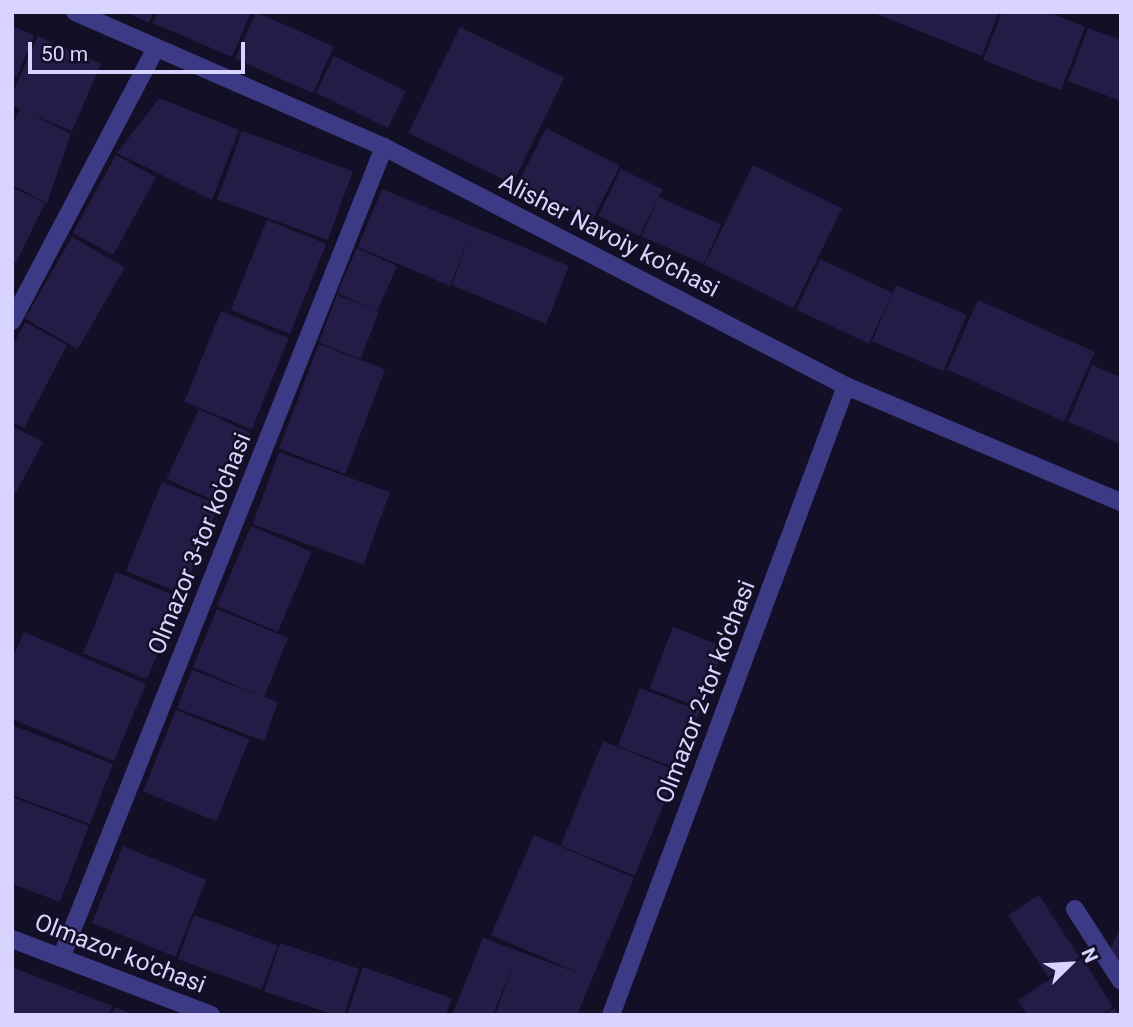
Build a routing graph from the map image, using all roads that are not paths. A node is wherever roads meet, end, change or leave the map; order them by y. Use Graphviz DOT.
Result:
graph roads {
  1 [pos="75,12"];
  2 [pos="156,48"];
  3 [pos="384,147"];
  4 [pos="12,321"];
  5 [pos="846,386"];
  6 [pos="1121,502"];
  7 [pos="1075,909"];
  8 [pos="12,939"];
  9 [pos="61,958"];
  10 [pos="1121,981"];
  11 [pos="211,1015"];
  12 [pos="611,1015"];
  1 -- 2 [label="street, Alisher Navoiy ko'chasi"];
  2 -- 3 [label="street, Alisher Navoiy ko'chasi"];
  2 -- 4 [label="street"];
  3 -- 5 [label="street, Alisher Navoiy ko'chasi"];
  3 -- 9 [label="street, Olmazor 3-tor ko'chasi"];
  5 -- 6 [label="street, Alisher Navoiy ko'chasi"];
  5 -- 12 [label="street, Olmazor 2-tor ko'chasi"];
  7 -- 10 [label="street"];
  8 -- 9 [label="street, Olmazor ko'chasi"];
  9 -- 11 [label="street, Olmazor ko'chasi"];
}
